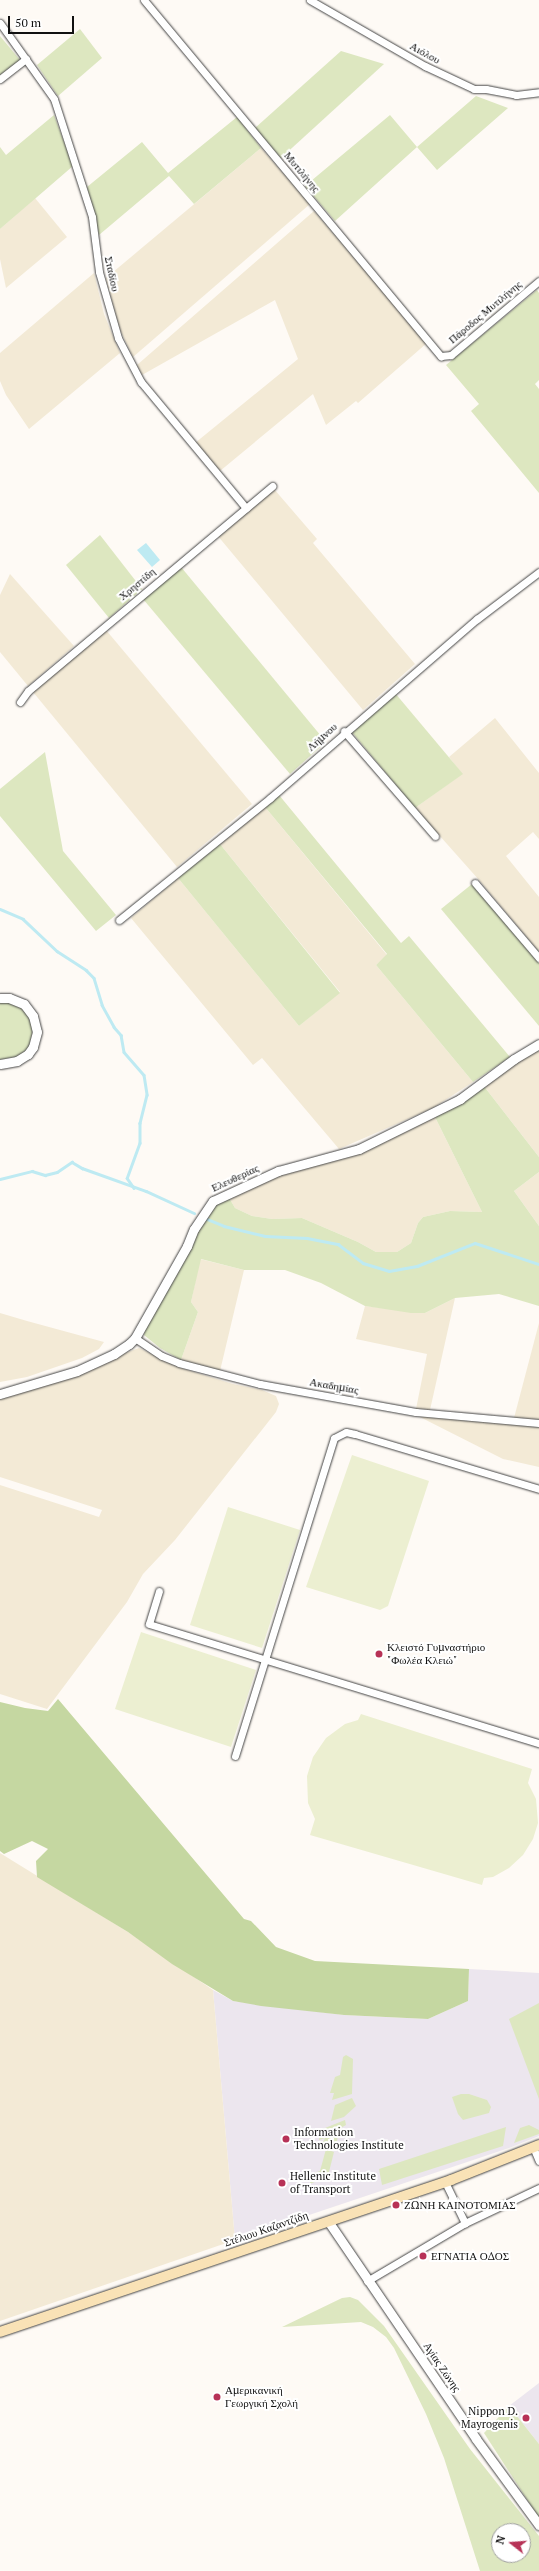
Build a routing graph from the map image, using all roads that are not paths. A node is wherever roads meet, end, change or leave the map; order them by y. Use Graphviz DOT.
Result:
graph roads {
  1 [pos="144,0"];
  2 [pos="310,0"];
  3 [pos="0,23"];
  4 [pos="26,59"];
  5 [pos="0,78"];
  6 [pos="539,92"];
  7 [pos="539,281"];
  8 [pos="445,357"];
  9 [pos="272,486"];
  10 [pos="246,508"];
  11 [pos="539,572"];
  12 [pos="20,702"];
  13 [pos="344,732"];
  14 [pos="435,836"];
  15 [pos="475,883"];
  16 [pos="120,920"];
  17 [pos="539,958"];
  18 [pos="0,998"];
  19 [pos="539,1044"];
  20 [pos="0,1064"];
  21 [pos="134,1338"];
  22 [pos="0,1394"];
  23 [pos="539,1423"];
  24 [pos="539,1489"];
  25 [pos="159,1591"];
  26 [pos="265,1659"];
  27 [pos="539,1743"];
  28 [pos="236,1756"];
  29 [pos="536,2146"];
  30 [pos="539,2161"];
  31 [pos="445,2182"];
  32 [pos="539,2188"];
  33 [pos="328,2220"];
  34 [pos="465,2223"];
  35 [pos="367,2281"];
  36 [pos="0,2332"];
  37 [pos="539,2525"];
  1 -- 8 [label="street, Μυτιλήνης"];
  2 -- 6 [label="street, Αιόλου"];
  3 -- 4 [label="street, Σταδίου"];
  4 -- 5 [label="street"];
  4 -- 10 [label="street, Σταδίου"];
  7 -- 8 [label="street, Πάροδος Μυτιλήνης"];
  9 -- 10 [label="street, Χρηστίδη"];
  10 -- 12 [label="street, Χρηστίδη"];
  11 -- 13 [label="street, Λήμνου"];
  13 -- 14 [label="street"];
  13 -- 16 [label="street, Λήμνου"];
  15 -- 17 [label="street"];
  18 -- 20 [label="street"];
  19 -- 21 [label="street, Ελευθερίας"];
  21 -- 22 [label="street, Ελευθερίας"];
  21 -- 23 [label="street, Ακαδημίας"];
  24 -- 26 [label="street"];
  25 -- 26 [label="street"];
  26 -- 27 [label="street"];
  26 -- 28 [label="street"];
  29 -- 30 [label="street"];
  29 -- 31 [label="main road, Στέλιου Καζαντζίδη"];
  31 -- 33 [label="main road, Στέλιου Καζαντζίδη"];
  31 -- 34 [label="street"];
  32 -- 34 [label="street"];
  33 -- 35 [label="street, Αγίας Ζώνης"];
  33 -- 36 [label="main road, Στέλιου Καζαντζίδη"];
  34 -- 35 [label="street"];
  35 -- 37 [label="street, Αγίας Ζώνης"];
}
